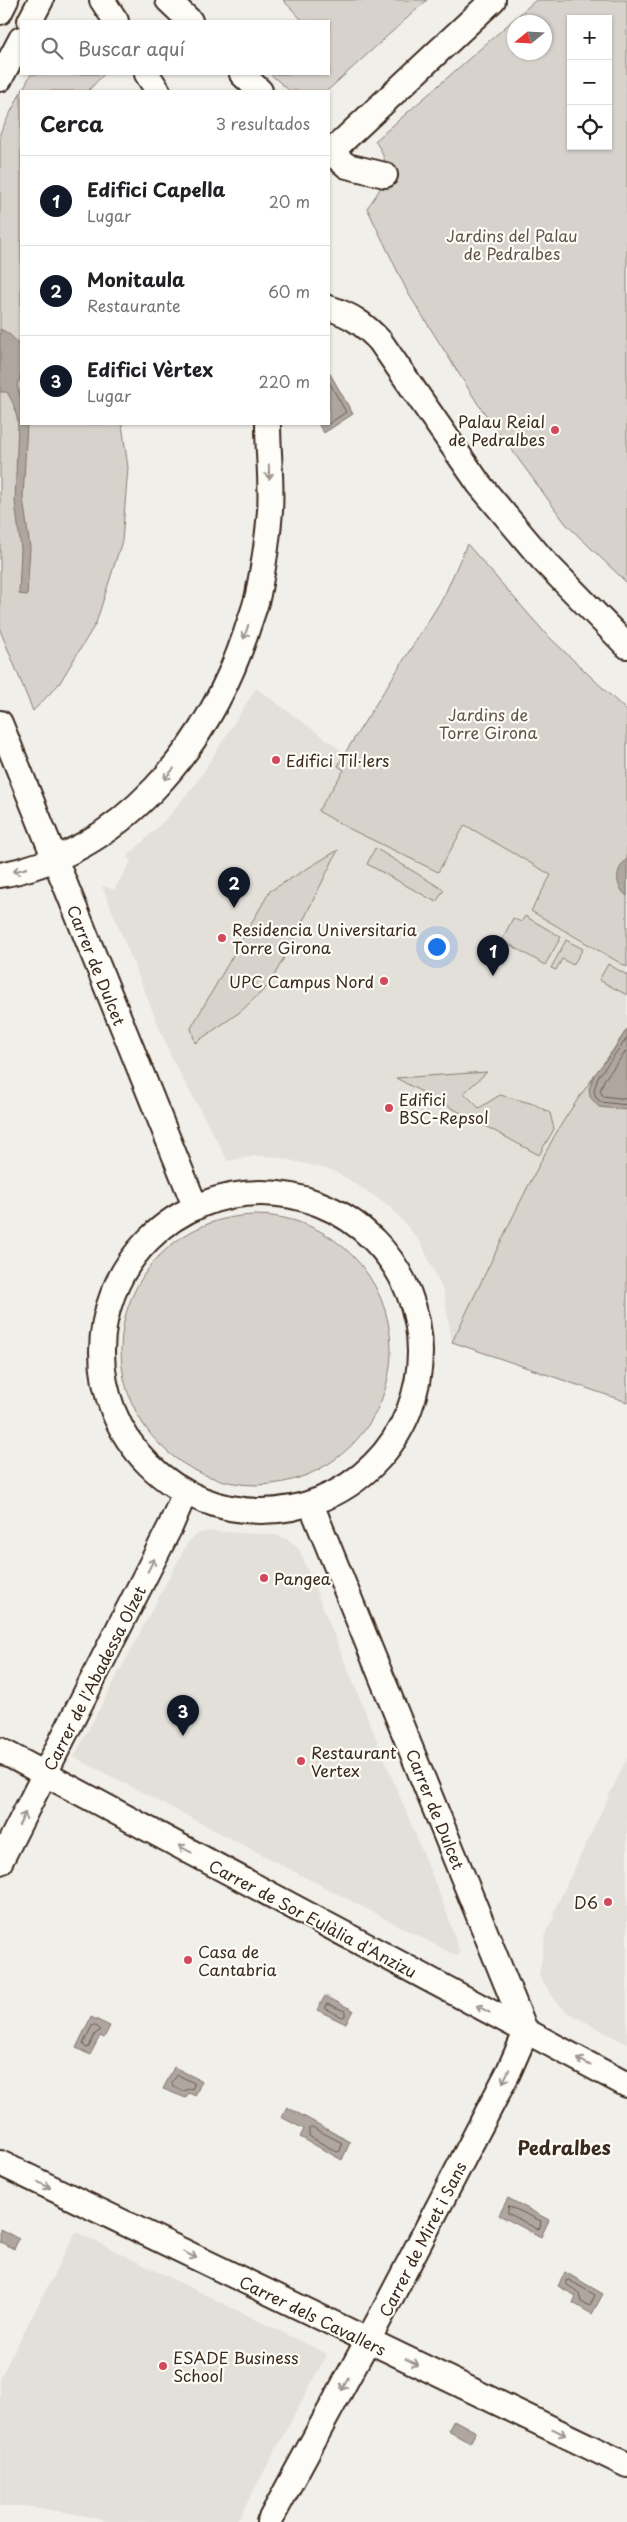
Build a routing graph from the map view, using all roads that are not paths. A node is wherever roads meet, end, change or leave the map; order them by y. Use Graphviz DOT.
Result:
graph roads {
  1 [pos="6,0"];
  2 [pos="41,0"];
  3 [pos="102,0"];
  4 [pos="168,0"];
  5 [pos="494,0"];
  6 [pos="0,12"];
  7 [pos="31,20"];
  8 [pos="115,20"];
  9 [pos="189,20"];
  10 [pos="20,41"];
  11 [pos="148,75"];
  12 [pos="243,75"];
  13 [pos="0,79"];
  14 [pos="157,90"];
  15 [pos="259,90"];
  16 [pos="330,151"];
  17 [pos="386,175"];
  18 [pos="330,308"];
  19 [pos="268,425"];
  20 [pos="627,646"];
  21 [pos="0,723"];
  22 [pos="55,860"];
  23 [pos="0,874"];
  24 [pos="195,1206"];
  25 [pos="185,1492"];
  26 [pos="311,1504"];
  27 [pos="0,1750"];
  28 [pos="45,1774"];
  29 [pos="0,1862"];
  30 [pos="526,2032"];
  31 [pos="627,2085"];
  32 [pos="0,2164"];
  33 [pos="368,2341"];
  34 [pos="627,2465"];
  35 [pos="269,2522"];
  1 -- 6 [label="street"];
  2 -- 7 [label="street"];
  3 -- 8 [label="street"];
  4 -- 9 [label="street"];
  5 -- 16 [label="street"];
  10 -- 13 [label="street"];
  11 -- 14 [label="street"];
  12 -- 15 [label="street"];
  16 -- 17 [label="street"];
  18 -- 20 [label="street"];
  19 -- 22 [label="street, one-way"];
  21 -- 22 [label="street, Carrer de Dulcet"];
  22 -- 23 [label="street, one-way"];
  22 -- 24 [label="street, Carrer de Dulcet"];
  24 -- 25 [label="street"];
  24 -- 26 [label="street"];
  25 -- 26 [label="street"];
  28 -- 25 [label="street, Carrer de l'Abadessa Olzet, one-way"];
  26 -- 30 [label="street, Carrer de Dulcet"];
  27 -- 28 [label="street, Carrer de Sor Eulàlia d'Anzizu"];
  29 -- 28 [label="street, Carrer de l'Abadessa Olzet, one-way"];
  30 -- 28 [label="street, Carrer de Sor Eulàlia d'Anzizu, one-way"];
  31 -- 30 [label="street, Carrer de Sor Eulàlia d'Anzizu, one-way"];
  30 -- 33 [label="street, Carrer de Miret i Sans, one-way"];
  32 -- 33 [label="street, Carrer dels Cavallers, one-way"];
  33 -- 34 [label="street, Carrer dels Cavallers, one-way"];
  33 -- 35 [label="street, Carrer de Miret i Sans, one-way"];
}
